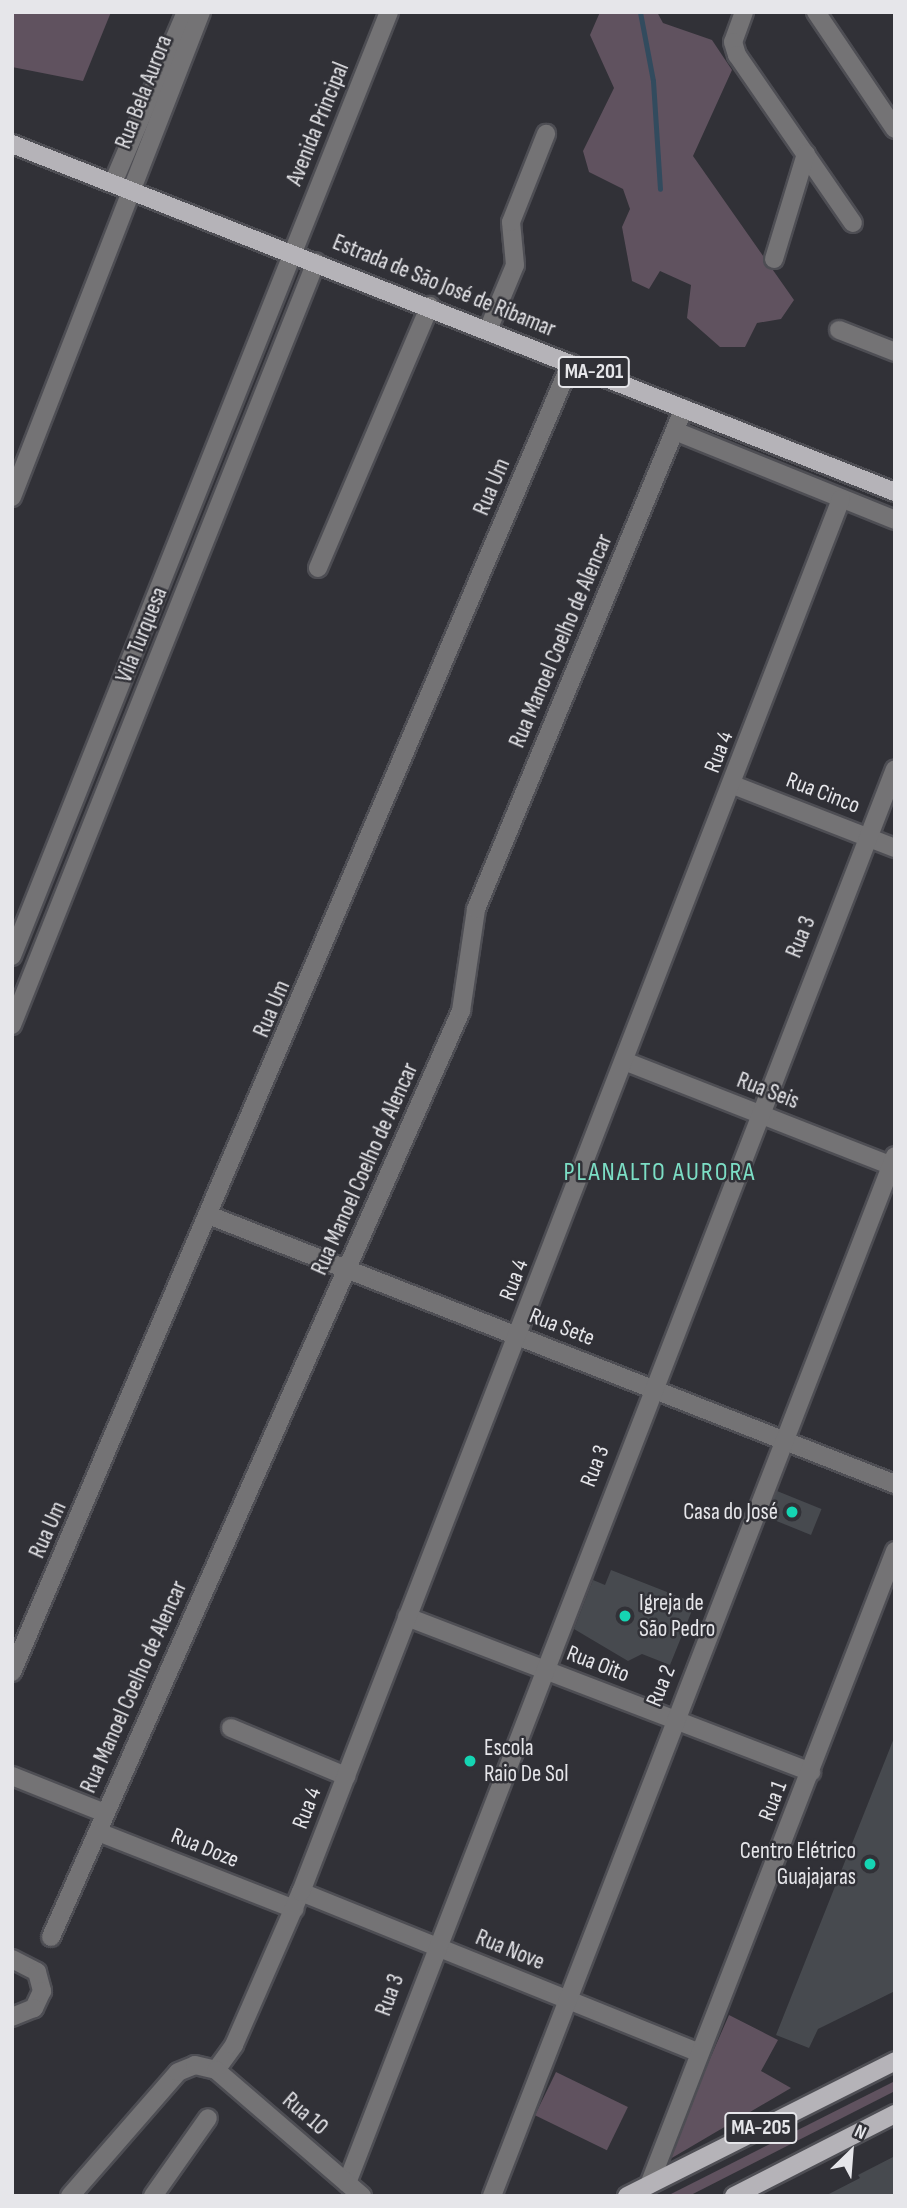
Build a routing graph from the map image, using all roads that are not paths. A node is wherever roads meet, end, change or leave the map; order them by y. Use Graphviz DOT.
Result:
graph roads {
  1 [pos="186,12"];
  2 [pos="201,12"];
  3 [pos="389,12"];
  4 [pos="744,12"];
  5 [pos="816,12"];
  6 [pos="895,129"];
  7 [pos="547,134"];
  8 [pos="12,145"];
  9 [pos="806,155"];
  10 [pos="113,183"];
  11 [pos="132,190"];
  12 [pos="853,223"];
  13 [pos="293,253"];
  14 [pos="774,259"];
  15 [pos="316,262"];
  16 [pos="430,306"];
  17 [pos="488,330"];
  18 [pos="839,330"];
  19 [pos="895,352"];
  20 [pos="571,363"];
  21 [pos="684,408"];
  22 [pos="675,430"];
  23 [pos="895,492"];
  24 [pos="12,497"];
  25 [pos="841,499"];
  26 [pos="895,520"];
  27 [pos="171,555"];
  28 [pos="197,566"];
  29 [pos="318,568"];
  30 [pos="895,769"];
  31 [pos="733,785"];
  32 [pos="868,837"];
  33 [pos="56,843"];
  34 [pos="895,848"];
  35 [pos="80,852"];
  36 [pos="12,956"];
  37 [pos="12,1025"];
  38 [pos="624,1061"];
  39 [pos="758,1113"];
  40 [pos="894,1163"];
  41 [pos="211,1216"];
  42 [pos="347,1269"];
  43 [pos="519,1337"];
  44 [pos="651,1389"];
  45 [pos="786,1441"];
  46 [pos="895,1484"];
  47 [pos="895,1551"];
  48 [pos="407,1617"];
  49 [pos="544,1670"];
  50 [pos="12,1672"];
  51 [pos="674,1719"];
  52 [pos="231,1728"];
  53 [pos="811,1772"];
  54 [pos="12,1776"];
  55 [pos="346,1776"];
  56 [pos="105,1813"];
  57 [pos="98,1832"];
  58 [pos="301,1892"];
  59 [pos="293,1909"];
  60 [pos="51,1937"];
  61 [pos="435,1946"];
  62 [pos="12,1959"];
  63 [pos="568,2000"];
  64 [pos="12,2017"];
  65 [pos="700,2053"];
  66 [pos="895,2061"];
  67 [pos="216,2070"];
  68 [pos="895,2114"];
  69 [pos="208,2118"];
  70 [pos="347,2183"];
  71 [pos="649,2185"];
  72 [pos="70,2196"];
  73 [pos="153,2196"];
  74 [pos="362,2196"];
  75 [pos="492,2196"];
  76 [pos="627,2196"];
  77 [pos="734,2196"];
  1 -- 10 [label="street, Rua Bela Aurora"];
  2 -- 11 [label="street, Rua Bela Aurora"];
  3 -- 13 [label="street, Avenida Principal"];
  4 -- 9 [label="street"];
  5 -- 6 [label="street"];
  7 -- 17 [label="street"];
  8 -- 10 [label="main road, Estrada de São José de Ribamar / MA-201"];
  9 -- 12 [label="street"];
  9 -- 14 [label="street"];
  10 -- 11 [label="main road, Estrada de São José de Ribamar / MA-201"];
  11 -- 13 [label="main road, Estrada de São José de Ribamar / MA-201"];
  11 -- 24 [label="street, Rua Bela Aurora"];
  13 -- 15 [label="main road, Estrada de São José de Ribamar / MA-201"];
  13 -- 27 [label="street, Vila Turquesa"];
  15 -- 16 [label="main road, Estrada de São José de Ribamar / MA-201"];
  15 -- 28 [label="street, Vila Turquesa"];
  16 -- 17 [label="main road, Estrada de São José de Ribamar / MA-201"];
  16 -- 29 [label="street"];
  17 -- 20 [label="main road, Estrada de São José de Ribamar / MA-201"];
  18 -- 19 [label="street"];
  20 -- 21 [label="main road, Estrada de São José de Ribamar / MA-201"];
  20 -- 41 [label="street, Rua Um"];
  21 -- 22 [label="street, Rua Manoel Coelho de Alencar"];
  21 -- 23 [label="main road, Estrada de São José de Ribamar / MA-201"];
  22 -- 25 [label="street"];
  22 -- 42 [label="street, Rua Manoel Coelho de Alencar"];
  25 -- 26 [label="street"];
  25 -- 31 [label="street, Rua 4"];
  27 -- 28 [label="street"];
  27 -- 33 [label="street, Vila Turquesa"];
  28 -- 35 [label="street, Vila Turquesa"];
  30 -- 32 [label="street, Rua 3"];
  31 -- 32 [label="street, Rua Cinco"];
  31 -- 38 [label="street, Rua 4"];
  32 -- 34 [label="street, Rua Cinco"];
  32 -- 39 [label="street, Rua 3"];
  33 -- 35 [label="street"];
  33 -- 36 [label="street, Vila Turquesa"];
  35 -- 37 [label="street, Vila Turquesa"];
  38 -- 39 [label="street, Rua Seis"];
  38 -- 43 [label="street, Rua 4"];
  39 -- 40 [label="street, Rua Seis"];
  39 -- 44 [label="street, Rua 3"];
  40 -- 45 [label="street, Rua 2"];
  41 -- 42 [label="street, Rua Sete"];
  41 -- 50 [label="street, Rua Um"];
  42 -- 43 [label="street, Rua Sete"];
  42 -- 56 [label="street, Rua Manoel Coelho de Alencar"];
  43 -- 44 [label="street, Rua Sete"];
  43 -- 48 [label="street, Rua 4"];
  44 -- 45 [label="street, Rua Sete"];
  44 -- 49 [label="street, Rua 3"];
  45 -- 46 [label="street, Rua Sete"];
  45 -- 51 [label="street, Rua 2"];
  47 -- 53 [label="street, Rua 1"];
  48 -- 49 [label="street, Rua Oito"];
  48 -- 55 [label="street, Rua 4"];
  49 -- 51 [label="street, Rua Oito"];
  49 -- 61 [label="street, Rua 3"];
  51 -- 53 [label="street, Rua Oito"];
  51 -- 63 [label="street, Rua 2"];
  52 -- 55 [label="street"];
  53 -- 65 [label="street, Rua 1"];
  54 -- 56 [label="street"];
  55 -- 58 [label="street, Rua 4"];
  56 -- 57 [label="street, Rua Manoel Coelho de Alencar"];
  57 -- 59 [label="street, Rua Doze"];
  57 -- 60 [label="street, Rua Manoel Coelho de Alencar"];
  58 -- 59 [label="street, Rua 4"];
  58 -- 61 [label="street, Rua Nove"];
  59 -- 67 [label="street, Rua 4"];
  61 -- 63 [label="street, Rua Nove"];
  61 -- 70 [label="street, Rua 3"];
  62 -- 64 [label="street"];
  63 -- 65 [label="street, Rua Nove"];
  63 -- 75 [label="street, Rua 2"];
  65 -- 71 [label="street, Rua 1"];
  66 -- 71 [label="main road, MA-205"];
  67 -- 70 [label="street, Rua 10"];
  67 -- 72 [label="street"];
  68 -- 77 [label="main road, MA-205"];
  69 -- 73 [label="street"];
  70 -- 74 [label="street, Rua 10"];
  71 -- 76 [label="main road, MA-205"];
}
